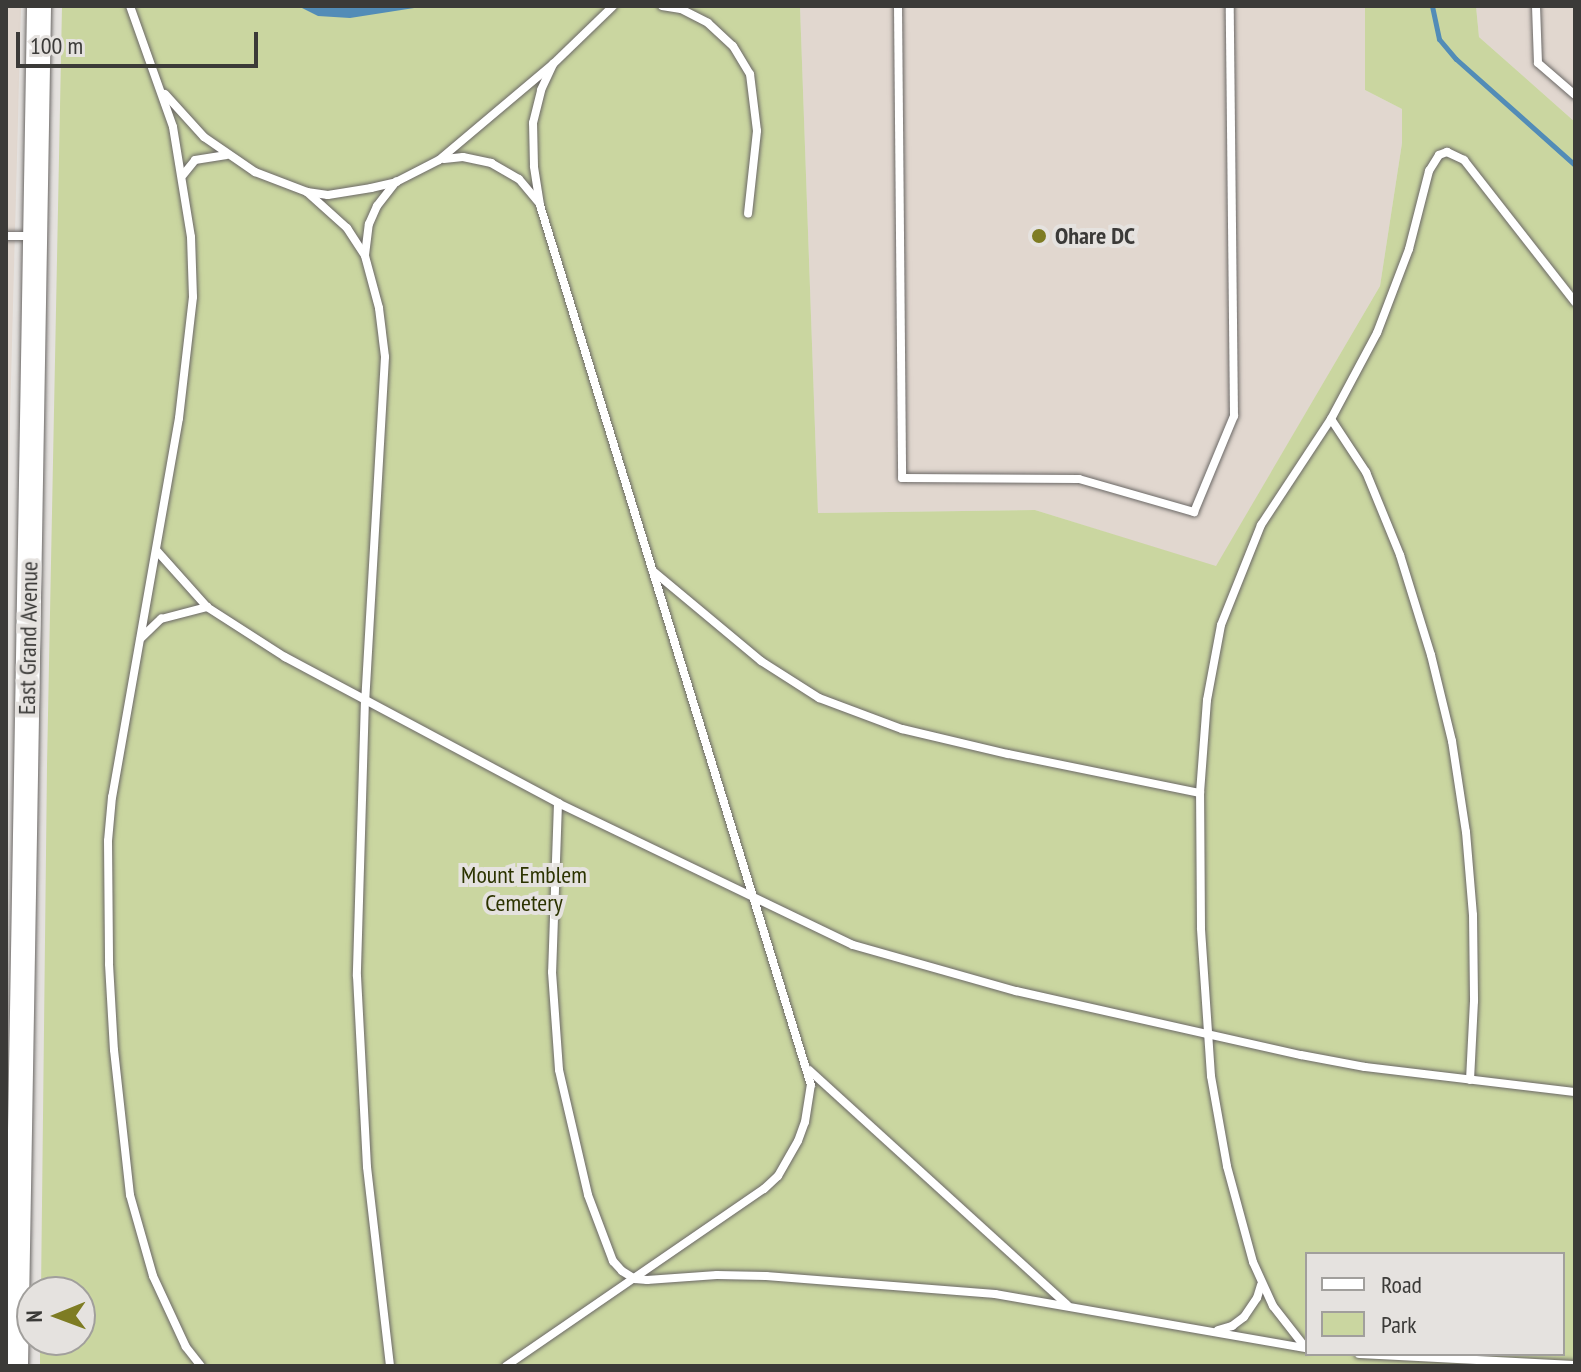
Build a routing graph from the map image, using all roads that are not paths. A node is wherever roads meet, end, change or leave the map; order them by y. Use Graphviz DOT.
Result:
graph roads {
  1 [pos="39,6"];
  2 [pos="130,6"];
  3 [pos="613,6"];
  4 [pos="662,6"];
  5 [pos="898,6"];
  6 [pos="1230,6"];
  7 [pos="1536,6"];
  8 [pos="553,64"];
  9 [pos="162,90"];
  10 [pos="1575,95"];
  11 [pos="228,155"];
  12 [pos="439,160"];
  13 [pos="183,175"];
  14 [pos="396,182"];
  15 [pos="307,192"];
  16 [pos="540,205"];
  17 [pos="748,214"];
  18 [pos="6,236"];
  19 [pos="33,237"];
  20 [pos="365,256"];
  21 [pos="1575,302"];
  22 [pos="1331,419"];
  23 [pos="157,551"];
  24 [pos="653,571"];
  25 [pos="207,607"];
  26 [pos="138,642"];
  27 [pos="365,699"];
  28 [pos="1200,793"];
  29 [pos="558,803"];
  30 [pos="757,901"];
  31 [pos="1206,1034"];
  32 [pos="809,1070"];
  33 [pos="1470,1080"];
  34 [pos="1575,1092"];
  35 [pos="635,1279"];
  36 [pos="1261,1284"];
  37 [pos="1067,1306"];
  38 [pos="1214,1331"];
  39 [pos="1305,1347"];
  40 [pos="1305,1348"];
  41 [pos="1398,1356"];
  42 [pos="1575,1365"];
  43 [pos="16,1366"];
  44 [pos="201,1366"];
  45 [pos="390,1366"];
  46 [pos="506,1366"];
  1 -- 19 [label="main road, East Grand Avenue"];
  2 -- 9 [label="lane"];
  3 -- 8 [label="lane"];
  4 -- 17 [label="lane"];
  5 -- 6 [label="lane"];
  7 -- 10 [label="lane"];
  8 -- 12 [label="lane"];
  8 -- 16 [label="lane"];
  9 -- 11 [label="lane"];
  9 -- 13 [label="lane"];
  11 -- 13 [label="lane"];
  11 -- 15 [label="lane"];
  12 -- 14 [label="lane"];
  12 -- 16 [label="lane"];
  13 -- 23 [label="lane"];
  14 -- 15 [label="lane"];
  14 -- 20 [label="lane"];
  15 -- 20 [label="lane"];
  16 -- 24 [label="lane"];
  18 -- 19 [label="lane"];
  19 -- 43 [label="main road, East Grand Avenue"];
  20 -- 27 [label="lane"];
  21 -- 22 [label="lane"];
  22 -- 28 [label="lane"];
  22 -- 33 [label="lane"];
  23 -- 25 [label="lane"];
  23 -- 26 [label="lane"];
  24 -- 28 [label="lane"];
  24 -- 30 [label="lane"];
  25 -- 26 [label="lane"];
  25 -- 27 [label="lane"];
  26 -- 44 [label="lane"];
  27 -- 29 [label="lane"];
  27 -- 45 [label="lane"];
  28 -- 31 [label="lane"];
  29 -- 30 [label="lane"];
  29 -- 35 [label="lane"];
  30 -- 31 [label="lane"];
  30 -- 32 [label="lane"];
  31 -- 33 [label="lane"];
  31 -- 36 [label="lane"];
  32 -- 35 [label="lane"];
  32 -- 37 [label="lane"];
  33 -- 34 [label="lane"];
  35 -- 37 [label="lane"];
  35 -- 46 [label="lane"];
  36 -- 38 [label="lane"];
  36 -- 39 [label="lane"];
  37 -- 38 [label="lane"];
  38 -- 40 [label="lane"];
  41 -- 42 [label="lane"];
}
